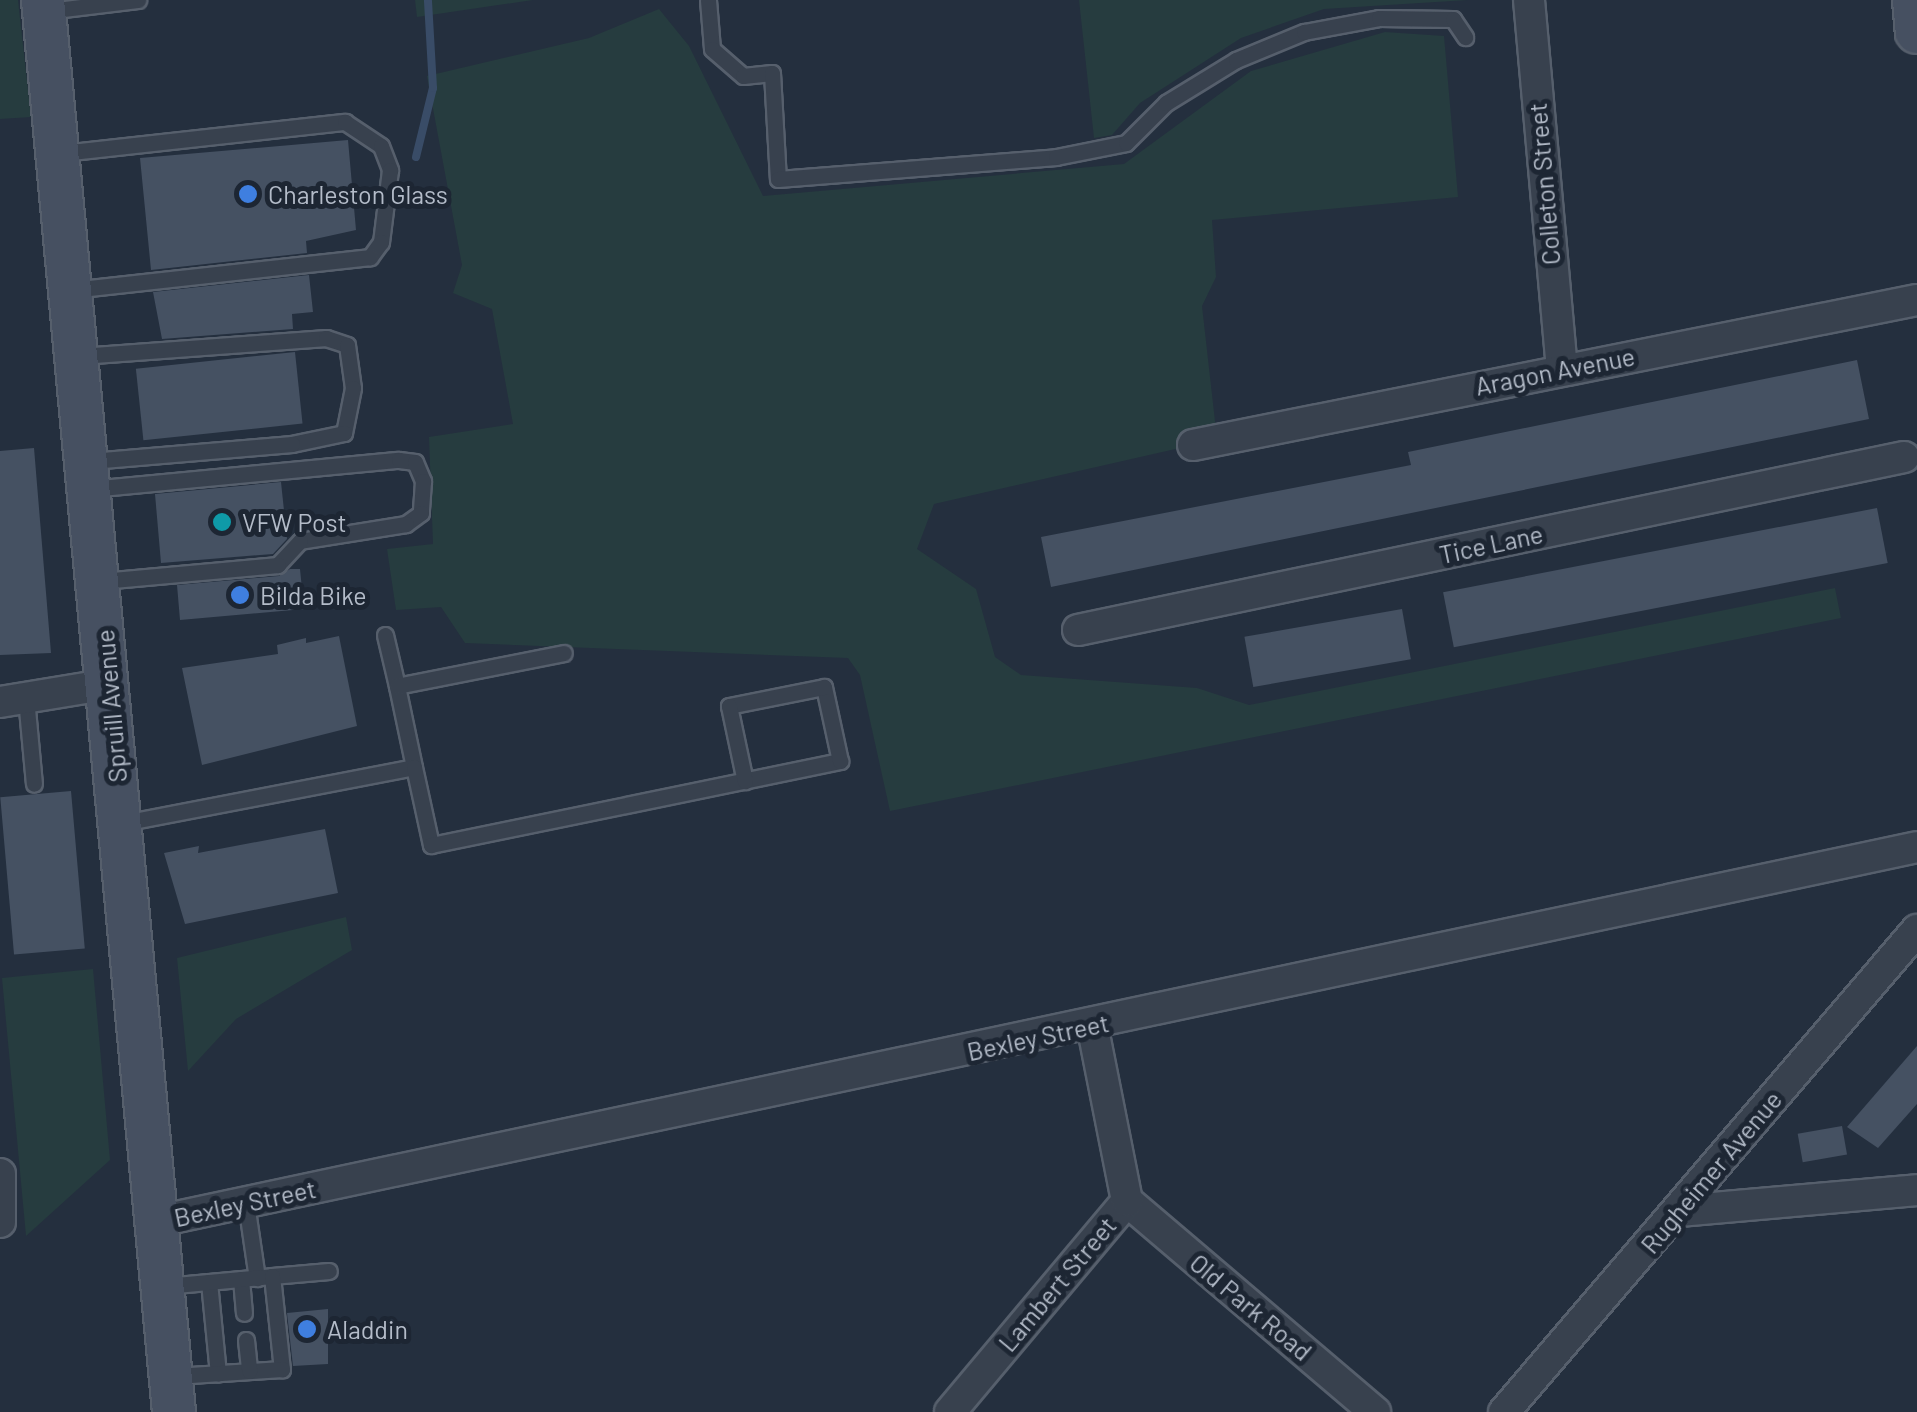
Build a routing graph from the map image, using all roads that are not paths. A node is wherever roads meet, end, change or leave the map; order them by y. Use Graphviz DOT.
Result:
graph roads {
  1 [pos="138,0"];
  2 [pos="708,0"];
  3 [pos="1529,0"];
  4 [pos="1914,0"];
  5 [pos="115,1"];
  6 [pos="43,6"];
  7 [pos="1917,32"];
  8 [pos="1465,37"];
  9 [pos="58,153"];
  10 [pos="71,290"];
  11 [pos="1917,300"];
  12 [pos="78,357"];
  13 [pos="1562,369"];
  14 [pos="1194,445"];
  15 [pos="1913,456"];
  16 [pos="89,475"];
  17 [pos="100,581"];
  18 [pos="1078,630"];
  19 [pos="385,635"];
  20 [pos="564,653"];
  21 [pos="110,684"];
  22 [pos="398,686"];
  23 [pos="13,700"];
  24 [pos="414,767"];
  25 [pos="746,780"];
  26 [pos="34,784"];
  27 [pos="123,823"];
  28 [pos="1917,847"];
  29 [pos="1917,930"];
  30 [pos="1092,1026"];
  31 [pos="0,1174"];
  32 [pos="1917,1190"];
  33 [pos="1127,1202"];
  34 [pos="246,1203"];
  35 [pos="1679,1211"];
  36 [pos="0,1222"];
  37 [pos="158,1222"];
  38 [pos="329,1270"];
  39 [pos="257,1278"];
  40 [pos="209,1282"];
  41 [pos="163,1286"];
  42 [pos="244,1313"];
  43 [pos="246,1340"];
  44 [pos="249,1371"];
  45 [pos="218,1374"];
  46 [pos="173,1394"];
  47 [pos="950,1412"];
  48 [pos="1375,1412"];
  49 [pos="1504,1412"];
  1 -- 5 [label="lane"];
  2 -- 8 [label="lane"];
  3 -- 13 [label="street, Colleton Street"];
  4 -- 7 [label="street"];
  5 -- 6 [label="lane"];
  6 -- 9 [label="street, Spruill Avenue"];
  9 -- 10 [label="street, Spruill Avenue"];
  9 -- 10 [label="lane"];
  10 -- 12 [label="street, Spruill Avenue"];
  11 -- 13 [label="street, Aragon Avenue"];
  12 -- 16 [label="street, Spruill Avenue"];
  12 -- 16 [label="lane"];
  13 -- 14 [label="street, Aragon Avenue"];
  15 -- 18 [label="street, Tice Lane"];
  16 -- 17 [label="street, Spruill Avenue"];
  16 -- 17 [label="lane"];
  17 -- 21 [label="street, Spruill Avenue"];
  19 -- 22 [label="lane"];
  20 -- 22 [label="lane"];
  21 -- 23 [label="street"];
  21 -- 27 [label="street, Spruill Avenue"];
  22 -- 24 [label="lane"];
  23 -- 26 [label="lane"];
  24 -- 25 [label="lane"];
  24 -- 27 [label="lane"];
  25 -- 25 [label="lane"];
  27 -- 37 [label="street, Spruill Avenue"];
  28 -- 30 [label="street, Bexley Street"];
  29 -- 35 [label="street, Rugheimer Avenue"];
  30 -- 33 [label="street, Lambert Street"];
  30 -- 34 [label="street, Bexley Street"];
  31 -- 36 [label="street"];
  32 -- 35 [label="street"];
  33 -- 47 [label="street, Lambert Street"];
  33 -- 48 [label="street, Old Park Road"];
  34 -- 37 [label="street, Bexley Street"];
  34 -- 39 [label="lane"];
  35 -- 49 [label="street, Rugheimer Avenue"];
  37 -- 41 [label="street, Spruill Avenue"];
  38 -- 39 [label="lane"];
  39 -- 40 [label="lane"];
  39 -- 42 [label="lane"];
  39 -- 44 [label="lane"];
  40 -- 41 [label="lane"];
  40 -- 45 [label="lane"];
  41 -- 46 [label="street, Spruill Avenue"];
  43 -- 44 [label="lane"];
  44 -- 45 [label="lane"];
  45 -- 46 [label="lane"];
}
